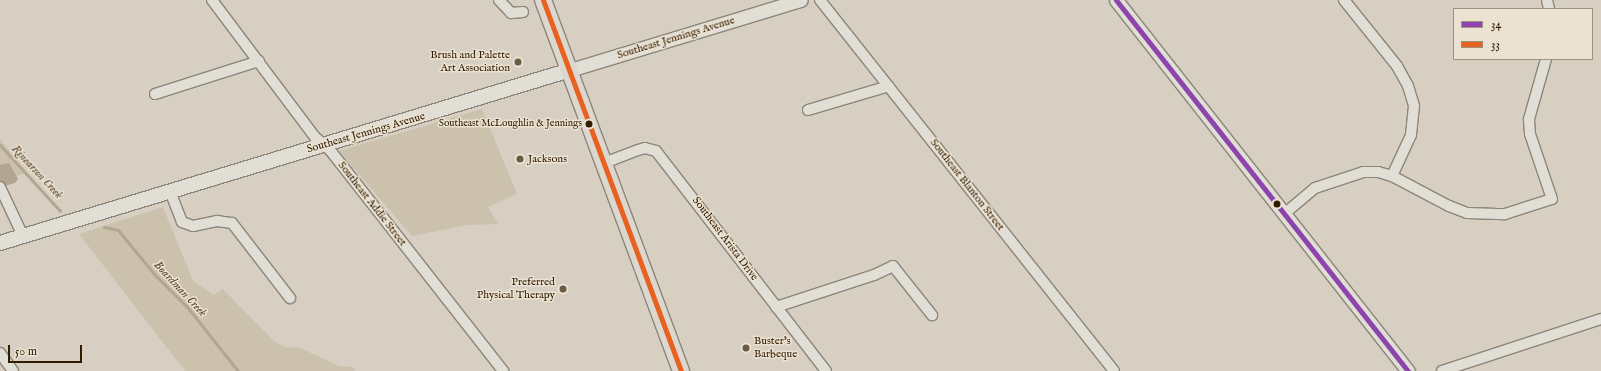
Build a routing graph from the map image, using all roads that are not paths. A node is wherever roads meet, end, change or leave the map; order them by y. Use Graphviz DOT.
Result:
graph roads {
  1 [pos="212,0"];
  2 [pos="500,0"];
  3 [pos="543,0"];
  4 [pos="801,0"];
  5 [pos="820,0"];
  6 [pos="1116,0"];
  7 [pos="1344,0"];
  8 [pos="523,12"];
  9 [pos="1546,60"];
  10 [pos="259,61"];
  11 [pos="570,70"];
  12 [pos="889,86"];
  13 [pos="155,94"];
  14 [pos="808,110"];
  15 [pos="324,144"];
  16 [pos="604,163"];
  17 [pos="1392,176"];
  18 [pos="0,187"];
  19 [pos="170,191"];
  20 [pos="1284,214"];
  21 [pos="23,236"];
  22 [pos="0,243"];
  23 [pos="290,298"];
  24 [pos="776,307"];
  25 [pos="932,315"];
  26 [pos="1601,319"];
  27 [pos="0,353"];
  28 [pos="14,371"];
  29 [pos="503,371"];
  30 [pos="681,371"];
  31 [pos="826,371"];
  32 [pos="1114,371"];
  33 [pos="1408,371"];
  34 [pos="1442,371"];
  1 -- 10 [label="street, Southeast Addie Street"];
  2 -- 8 [label="street"];
  3 -- 11 [label="main road"];
  4 -- 11 [label="street, Southeast Jennings Avenue"];
  5 -- 12 [label="street, Southeast Blanton Street"];
  6 -- 20 [label="street"];
  7 -- 17 [label="street"];
  9 -- 17 [label="street"];
  10 -- 13 [label="street"];
  10 -- 15 [label="street, Southeast Addie Street"];
  11 -- 15 [label="main road, Southeast Jennings Avenue"];
  11 -- 16 [label="main road"];
  12 -- 14 [label="street"];
  12 -- 32 [label="street, Southeast Blanton Street"];
  15 -- 19 [label="main road, Southeast Jennings Avenue"];
  15 -- 29 [label="street, Southeast Addie Street"];
  16 -- 24 [label="street, Southeast Arista Drive"];
  16 -- 30 [label="main road"];
  17 -- 20 [label="street"];
  18 -- 21 [label="street"];
  19 -- 21 [label="main road, Southeast Jennings Avenue"];
  19 -- 23 [label="street"];
  20 -- 33 [label="street"];
  21 -- 22 [label="main road, Southeast Jennings Avenue"];
  24 -- 25 [label="street"];
  24 -- 31 [label="street, Southeast Arista Drive"];
  26 -- 34 [label="street"];
  27 -- 28 [label="street"];
}
